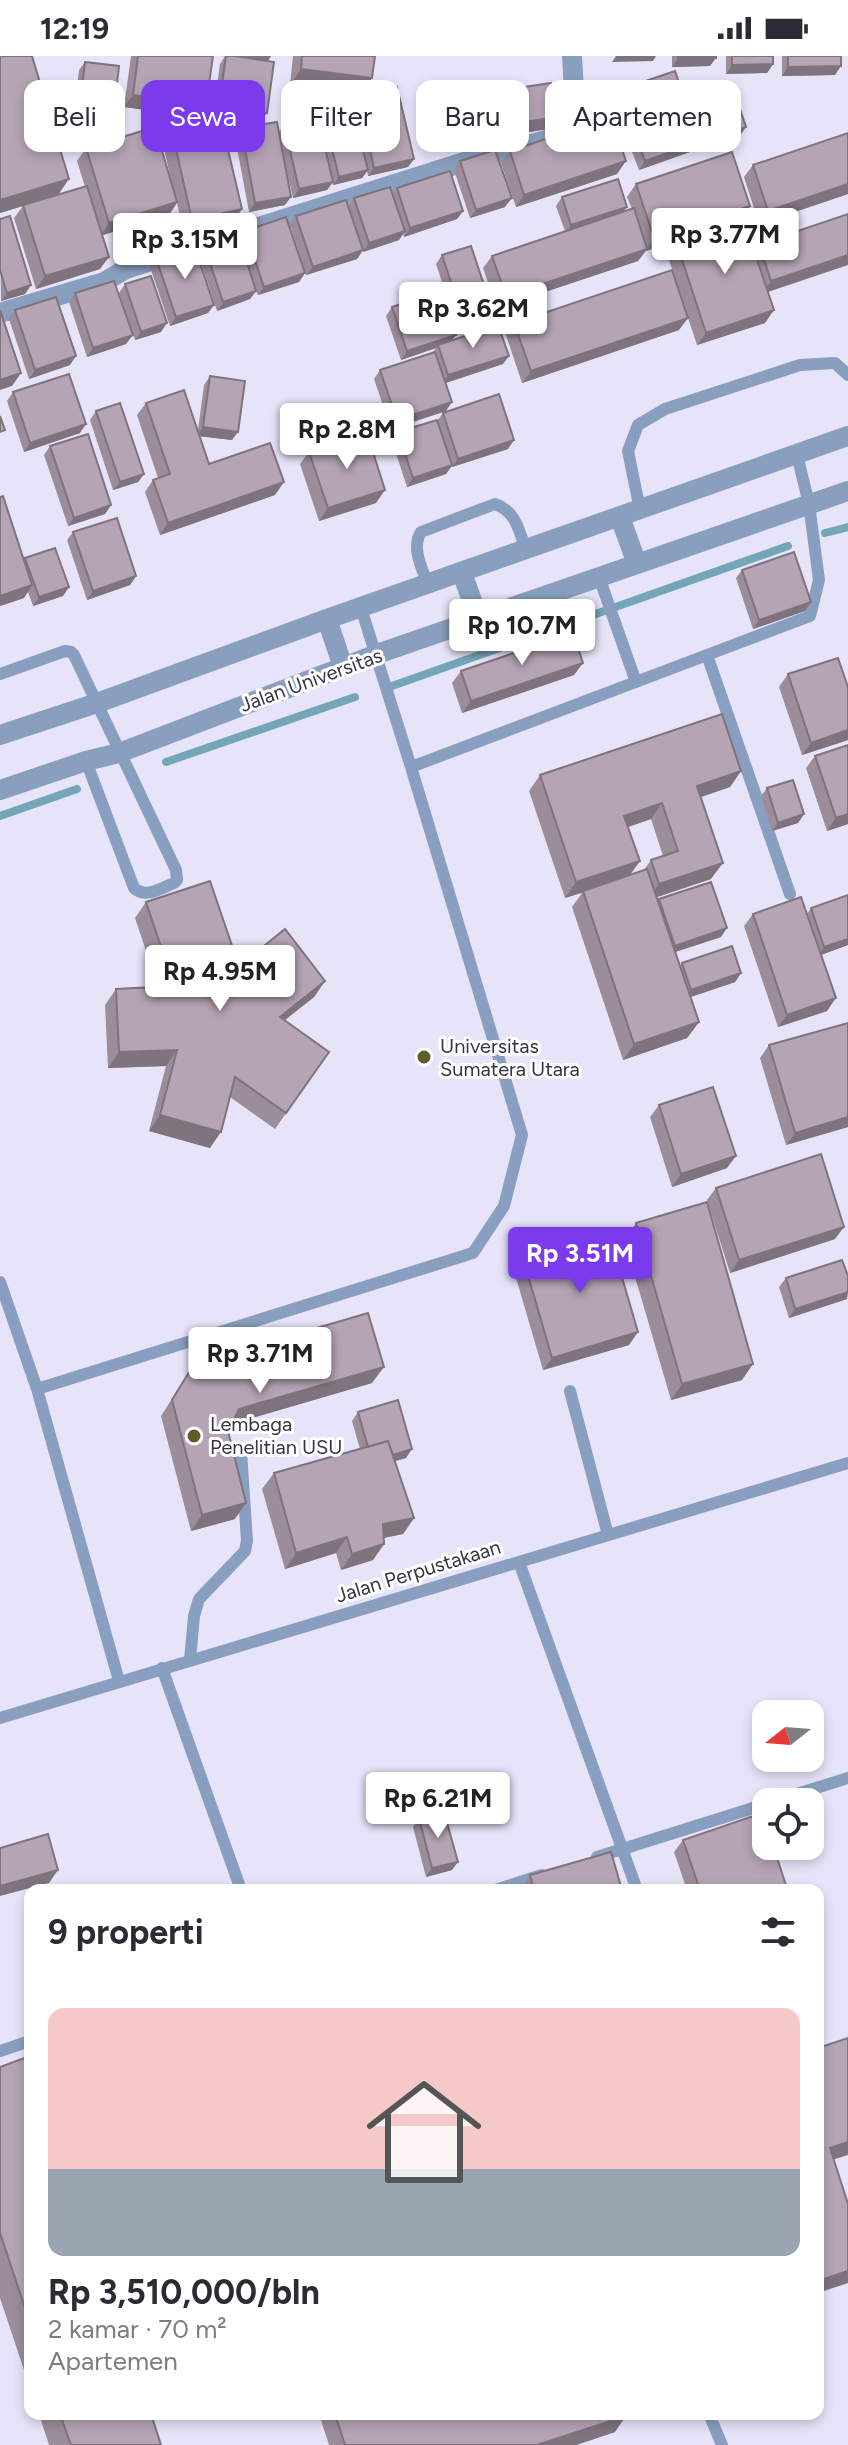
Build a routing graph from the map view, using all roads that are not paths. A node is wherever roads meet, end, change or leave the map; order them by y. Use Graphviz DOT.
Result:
graph roads {
  1 [pos="572,56"];
  2 [pos="0,313"];
  3 [pos="848,375"];
  4 [pos="848,436"];
  5 [pos="797,455"];
  6 [pos="848,491"];
  7 [pos="809,504"];
  8 [pos="630,513"];
  9 [pos="526,550"];
  10 [pos="637,564"];
  11 [pos="462,573"];
  12 [pos="599,577"];
  13 [pos="428,585"];
  14 [pos="361,608"];
  15 [pos="327,619"];
  16 [pos="479,620"];
  17 [pos="377,654"];
  18 [pos="707,655"];
  19 [pos="343,667"];
  20 [pos="0,674"];
  21 [pos="636,682"];
  22 [pos="97,703"];
  23 [pos="0,735"];
  24 [pos="119,753"];
  25 [pos="86,761"];
  26 [pos="411,767"];
  27 [pos="0,790"];
  28 [pos="790,894"];
  29 [pos="0,1282"];
  30 [pos="37,1389"];
  31 [pos="570,1391"];
  32 [pos="241,1452"];
  33 [pos="848,1463"];
  34 [pos="608,1535"];
  35 [pos="519,1562"];
  36 [pos="190,1660"];
  37 [pos="162,1668"];
  38 [pos="119,1681"];
  39 [pos="0,1718"];
  40 [pos="848,1778"];
  41 [pos="816,1788"];
  42 [pos="752,1808"];
  43 [pos="623,1849"];
  44 [pos="581,1862"];
  45 [pos="552,1872"];
  46 [pos="239,1884"];
  47 [pos="514,1884"];
  48 [pos="635,1884"];
  49 [pos="24,2043"];
  50 [pos="0,2051"];
  51 [pos="712,2420"];
  52 [pos="722,2445"];
  1 -- 2 [label="street"];
  3 -- 8 [label="lane"];
  4 -- 5 [label="street"];
  5 -- 7 [label="lane"];
  5 -- 8 [label="street"];
  6 -- 7 [label="street, Jalan Universitas"];
  7 -- 10 [label="street, Jalan Universitas"];
  7 -- 18 [label="lane"];
  8 -- 9 [label="street"];
  8 -- 10 [label="street"];
  9 -- 11 [label="street"];
  9 -- 13 [label="lane"];
  10 -- 12 [label="street, Jalan Universitas"];
  11 -- 13 [label="street"];
  11 -- 16 [label="street"];
  12 -- 16 [label="street, Jalan Universitas"];
  12 -- 21 [label="lane"];
  13 -- 14 [label="street"];
  14 -- 15 [label="street"];
  14 -- 17 [label="lane"];
  15 -- 19 [label="street"];
  15 -- 22 [label="street"];
  16 -- 17 [label="street, Jalan Universitas"];
  17 -- 19 [label="street, Jalan Universitas"];
  17 -- 26 [label="lane"];
  18 -- 21 [label="lane"];
  18 -- 28 [label="lane"];
  19 -- 24 [label="street, Jalan Universitas"];
  20 -- 22 [label="lane"];
  21 -- 26 [label="lane"];
  22 -- 23 [label="street"];
  22 -- 24 [label="lane"];
  24 -- 25 [label="street, Jalan Universitas"];
  24 -- 25 [label="lane"];
  25 -- 27 [label="street, Jalan Universitas"];
  26 -- 30 [label="lane"];
  29 -- 30 [label="lane"];
  30 -- 38 [label="lane"];
  31 -- 34 [label="lane"];
  32 -- 36 [label="lane"];
  33 -- 34 [label="lane, Jalan Perpustakaan"];
  34 -- 35 [label="lane, Jalan Perpustakaan"];
  35 -- 36 [label="lane, Jalan Perpustakaan"];
  35 -- 43 [label="lane"];
  36 -- 37 [label="lane, Jalan Perpustakaan"];
  37 -- 38 [label="lane, Jalan Perpustakaan"];
  37 -- 46 [label="lane"];
  38 -- 39 [label="lane, Jalan Perpustakaan"];
  40 -- 41 [label="lane"];
  42 -- 43 [label="lane"];
  43 -- 44 [label="lane"];
  43 -- 48 [label="lane"];
  45 -- 47 [label="lane"];
  49 -- 50 [label="lane"];
  51 -- 52 [label="lane"];
}
